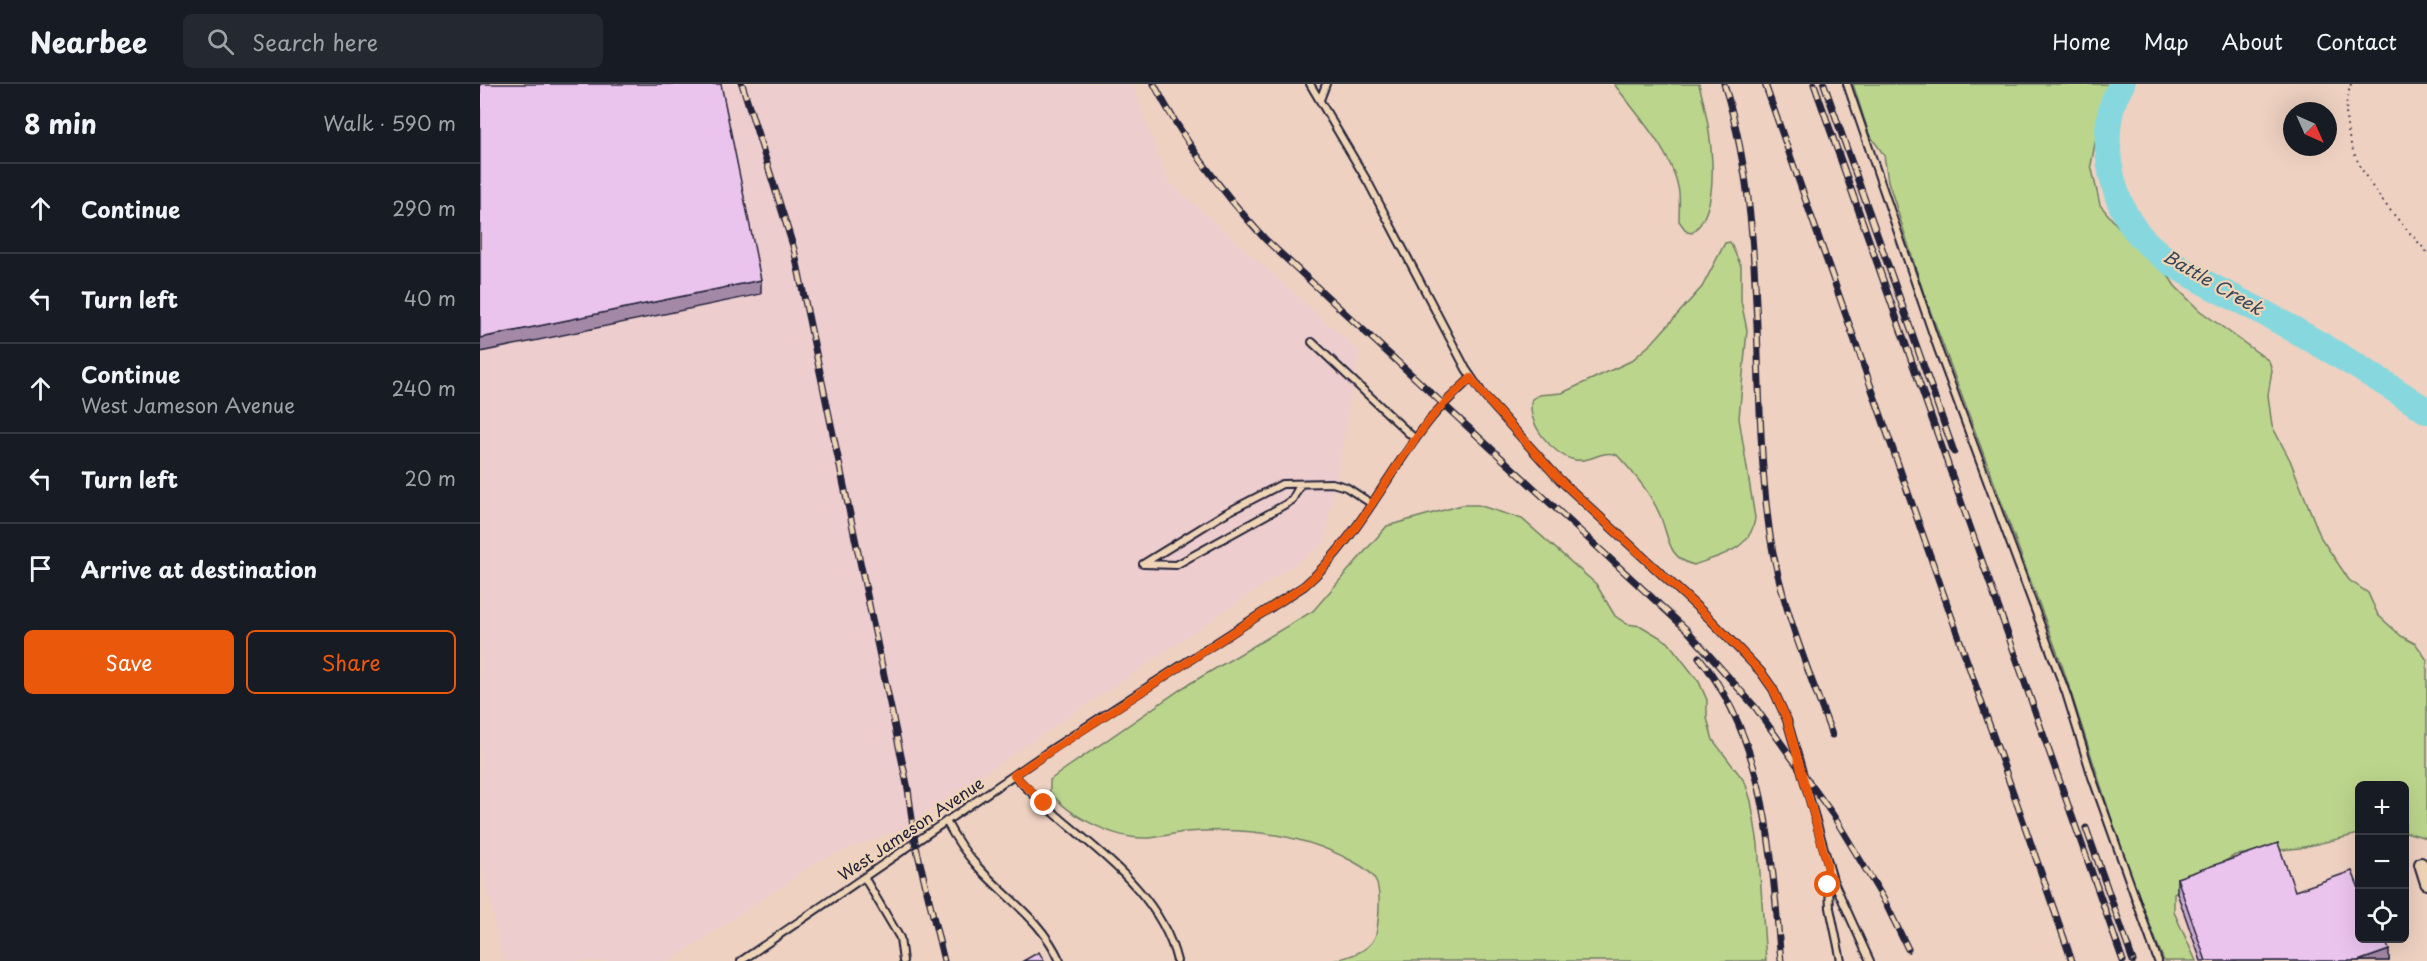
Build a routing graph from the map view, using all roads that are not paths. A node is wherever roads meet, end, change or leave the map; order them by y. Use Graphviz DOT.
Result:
graph roads {
  1 [pos="1310,84"];
  2 [pos="1326,84"];
  3 [pos="1846,84"];
  4 [pos="1320,100"];
  5 [pos="1312,342"];
  6 [pos="1471,378"];
  7 [pos="1415,439"];
  8 [pos="1300,485"];
  9 [pos="1372,504"];
  10 [pos="1014,775"];
  11 [pos="946,821"];
  12 [pos="1827,863"];
  13 [pos="2421,864"];
  14 [pos="864,877"];
  15 [pos="2427,883"];
  16 [pos="741,961"];
  17 [pos="903,961"];
  18 [pos="1060,961"];
  19 [pos="1177,961"];
  20 [pos="1841,961"];
  21 [pos="1870,961"];
  22 [pos="2158,961"];
  1 -- 4 [label="lane"];
  2 -- 4 [label="lane"];
  3 -- 22 [label="lane"];
  4 -- 6 [label="lane"];
  5 -- 7 [label="lane"];
  6 -- 7 [label="lane, West Jameson Avenue"];
  6 -- 12 [label="lane"];
  7 -- 9 [label="lane, West Jameson Avenue"];
  8 -- 8 [label="lane"];
  8 -- 9 [label="lane"];
  9 -- 10 [label="lane, West Jameson Avenue"];
  10 -- 11 [label="lane, West Jameson Avenue"];
  10 -- 19 [label="lane"];
  11 -- 14 [label="lane, West Jameson Avenue"];
  11 -- 18 [label="lane"];
  12 -- 20 [label="lane"];
  12 -- 21 [label="lane"];
  13 -- 15 [label="street"];
  14 -- 16 [label="lane, West Jameson Avenue"];
  14 -- 17 [label="lane"];
}
